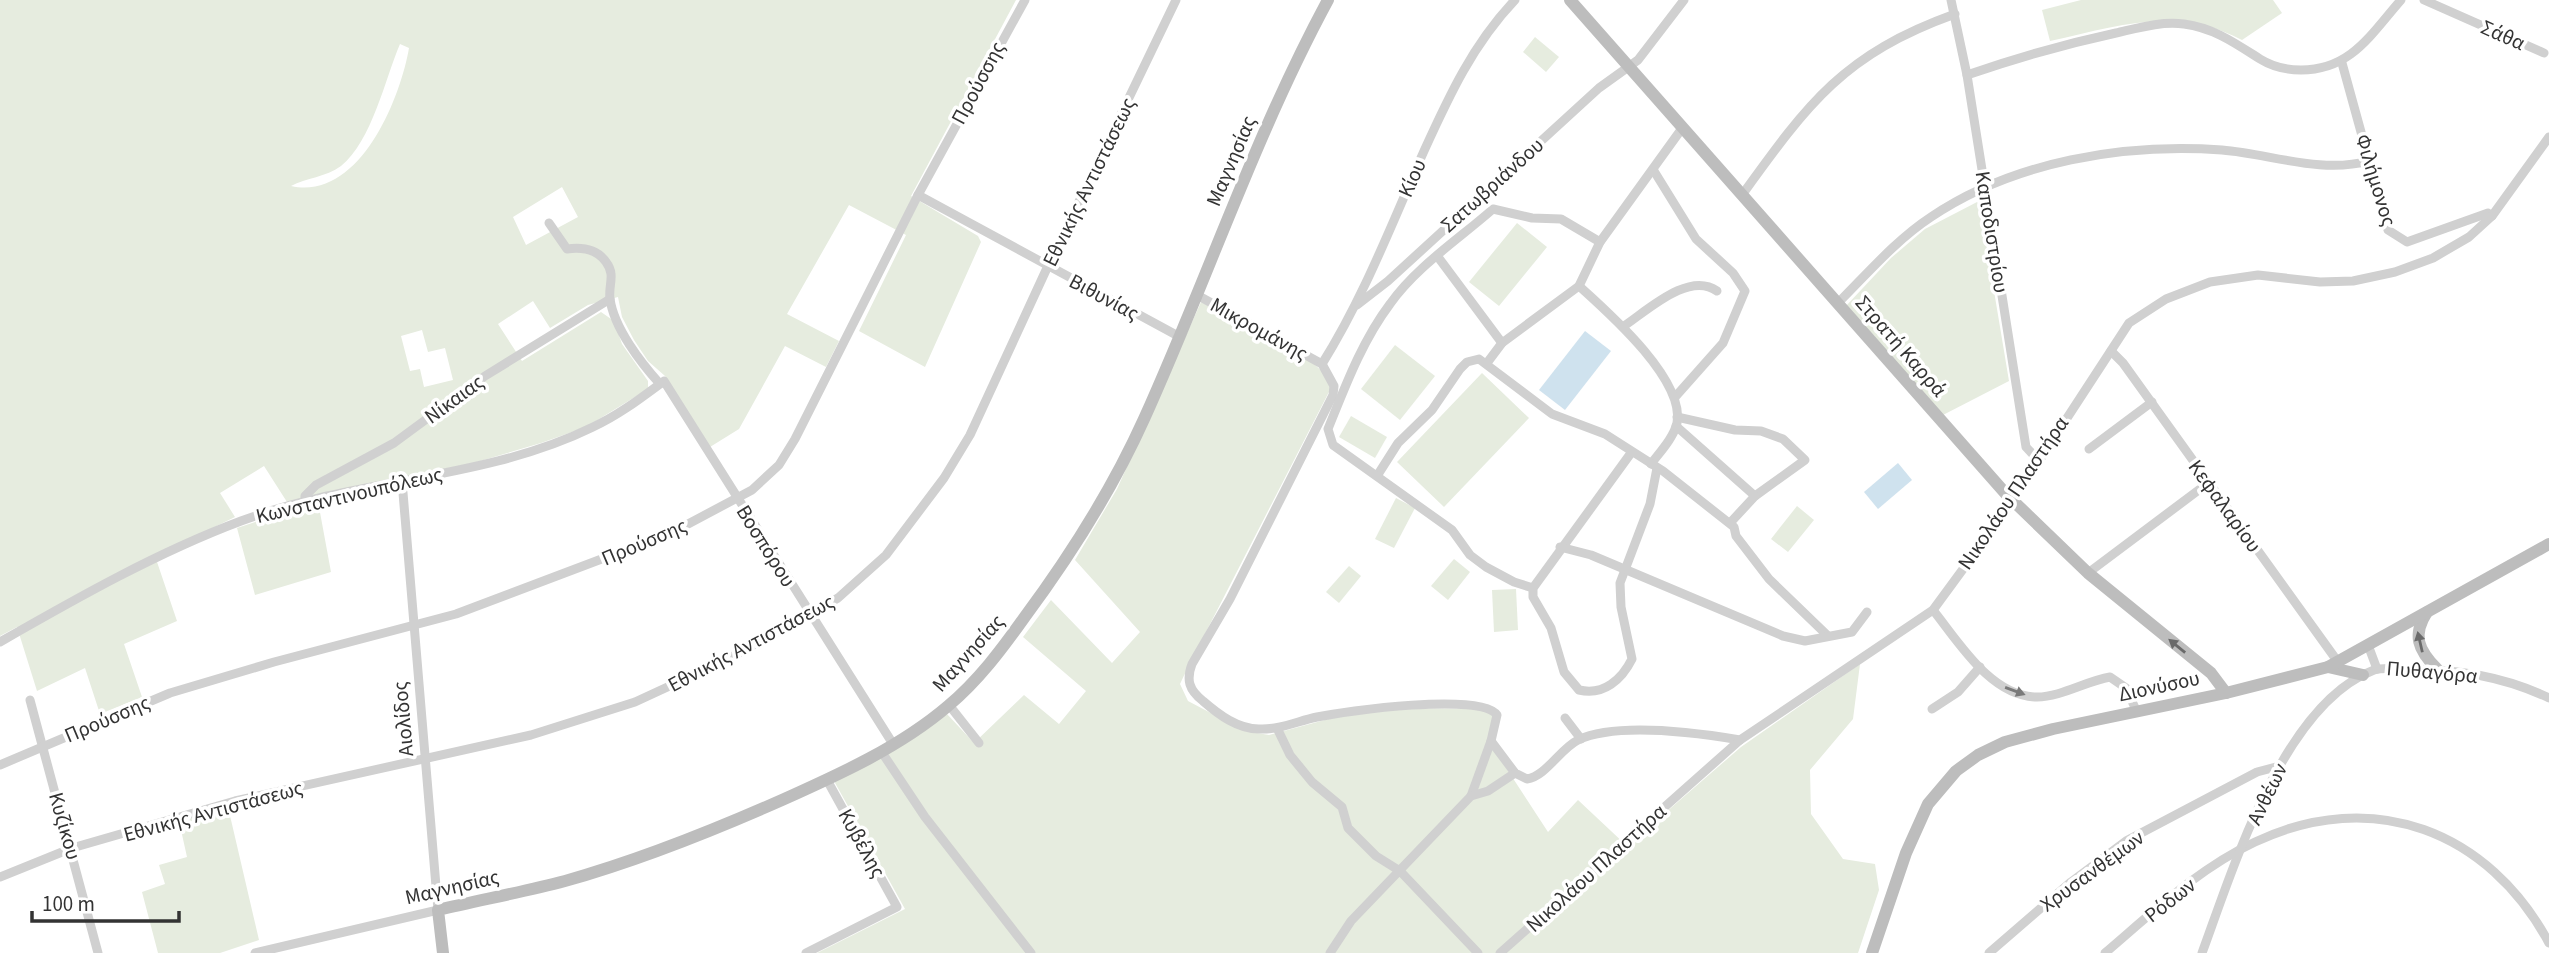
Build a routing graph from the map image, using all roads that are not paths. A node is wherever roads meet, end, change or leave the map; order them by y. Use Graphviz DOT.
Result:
graph roads {
  1 [pos="1025,0"];
  2 [pos="1177,0"];
  3 [pos="1328,0"];
  4 [pos="1515,0"];
  5 [pos="1570,0"];
  6 [pos="1684,0"];
  7 [pos="1951,0"];
  8 [pos="2401,0"];
  9 [pos="2424,0"];
  10 [pos="1955,14"];
  11 [pos="2544,53"];
  12 [pos="2342,63"];
  13 [pos="1629,67"];
  14 [pos="1967,75"];
  15 [pos="1683,127"];
  16 [pos="2549,137"];
  17 [pos="2369,161"];
  18 [pos="1654,171"];
  19 [pos="1985,188"];
  20 [pos="918,195"];
  21 [pos="1742,195"];
  22 [pos="2492,216"];
  23 [pos="549,223"];
  24 [pos="1600,242"];
  25 [pos="1438,257"];
  26 [pos="1047,268"];
  27 [pos="1579,286"];
  28 [pos="1717,291"];
  29 [pos="1197,295"];
  30 [pos="610,299"];
  31 [pos="1838,303"];
  32 [pos="1357,304"];
  33 [pos="1624,326"];
  34 [pos="1180,337"];
  35 [pos="1502,343"];
  36 [pos="2111,351"];
  37 [pos="1487,363"];
  38 [pos="1322,364"];
  39 [pos="662,382"];
  40 [pos="1676,396"];
  41 [pos="2152,402"];
  42 [pos="1677,421"];
  43 [pos="2089,449"];
  44 [pos="1631,453"];
  45 [pos="2038,460"];
  46 [pos="1654,466"];
  47 [pos="1377,476"];
  48 [pos="402,481"];
  49 [pos="2208,482"];
  50 [pos="1755,496"];
  51 [pos="737,499"];
  52 [pos="2013,501"];
  53 [pos="305,502"];
  54 [pos="1730,523"];
  55 [pos="2549,544"];
  56 [pos="1560,547"];
  57 [pos="1624,570"];
  58 [pos="2088,572"];
  59 [pos="1533,588"];
  60 [pos="1933,610"];
  61 [pos="1867,612"];
  62 [pos="2428,612"];
  63 [pos="811,616"];
  64 [pos="414,627"];
  65 [pos="1828,636"];
  66 [pos="0,642"];
  67 [pos="2368,645"];
  68 [pos="2333,664"];
  69 [pos="1980,667"];
  70 [pos="2377,669"];
  71 [pos="2437,669"];
  72 [pos="2363,675"];
  73 [pos="2226,692"];
  74 [pos="2549,698"];
  75 [pos="30,700"];
  76 [pos="949,705"];
  77 [pos="1932,709"];
  78 [pos="2136,710"];
  79 [pos="1564,718"];
  80 [pos="1277,728"];
  81 [pos="1581,739"];
  82 [pos="1740,740"];
  83 [pos="1491,741"];
  84 [pos="979,743"];
  85 [pos="893,744"];
  86 [pos="42,746"];
  87 [pos="881,751"];
  88 [pos="426,761"];
  89 [pos="0,765"];
  90 [pos="2280,766"];
  91 [pos="1515,774"];
  92 [pos="827,780"];
  93 [pos="1471,796"];
  94 [pos="72,848"];
  95 [pos="2239,852"];
  96 [pos="1400,872"];
  97 [pos="0,877"];
  98 [pos="438,910"];
  99 [pos="2549,943"];
  100 [pos="98,953"];
  101 [pos="255,953"];
  102 [pos="443,953"];
  103 [pos="806,953"];
  104 [pos="1031,953"];
  105 [pos="1329,953"];
  106 [pos="1478,953"];
  107 [pos="1500,953"];
  108 [pos="1872,953"];
  109 [pos="1989,953"];
  110 [pos="2105,953"];
  111 [pos="2202,953"];
  1 -- 20 [label="street, Προύσσης"];
  2 -- 26 [label="street, Εθνικής Αντιστάσεως"];
  3 -- 29 [label="street, Μαγνησίας"];
  4 -- 32 [label="street, Κίου"];
  5 -- 13 [label="street, Στρατή Καρρά"];
  6 -- 13 [label="street"];
  7 -- 10 [label="street, Καποδιστρίου"];
  8 -- 12 [label="street"];
  9 -- 11 [label="street, Σάθα"];
  10 -- 14 [label="street, Καποδιστρίου"];
  10 -- 21 [label="street"];
  12 -- 14 [label="street"];
  12 -- 17 [label="street, Φιλήμονος"];
  13 -- 15 [label="street, Στρατή Καρρά"];
  13 -- 32 [label="street, Σατωβριάνδου"];
  14 -- 19 [label="street, Καποδιστρίου"];
  15 -- 18 [label="street"];
  15 -- 21 [label="street, Στρατή Καρρά"];
  16 -- 22 [label="street, Νικολάου Πλαστήρα"];
  17 -- 19 [label="street"];
  17 -- 22 [label="street, Φιλήμονος"];
  18 -- 24 [label="street"];
  18 -- 40 [label="street"];
  19 -- 31 [label="street"];
  19 -- 45 [label="street, Καποδιστρίου"];
  20 -- 26 [label="street, Βιθυνίας"];
  20 -- 51 [label="street, Προύσσης"];
  21 -- 31 [label="street, Στρατή Καρρά"];
  22 -- 36 [label="street, Νικολάου Πλαστήρα"];
  23 -- 30 [label="street, Βοσπόρου"];
  24 -- 25 [label="street"];
  24 -- 27 [label="street"];
  25 -- 35 [label="street"];
  25 -- 47 [label="street"];
  26 -- 34 [label="street, Βιθυνίας"];
  26 -- 63 [label="street, Εθνικής Αντιστάσεως"];
  27 -- 33 [label="street"];
  27 -- 35 [label="street"];
  28 -- 33 [label="street"];
  29 -- 34 [label="street, Μαγνησίας"];
  29 -- 38 [label="street, Μικρομάνης"];
  30 -- 39 [label="street, Βοσπόρου"];
  30 -- 53 [label="street, Νίκαιας"];
  31 -- 52 [label="street, Στρατή Καρρά"];
  32 -- 38 [label="street, Κίου"];
  33 -- 40 [label="street"];
  34 -- 76 [label="street, Μαγνησίας"];
  35 -- 37 [label="street"];
  36 -- 41 [label="street, Κεφαλαρίου"];
  36 -- 45 [label="street, Νικολάου Πλαστήρα"];
  37 -- 44 [label="street"];
  37 -- 47 [label="street"];
  38 -- 80 [label="street"];
  39 -- 48 [label="street, Κωνσταντινουπόλεως"];
  39 -- 51 [label="street, Βοσπόρου"];
  40 -- 42 [label="street"];
  41 -- 43 [label="street"];
  41 -- 49 [label="street, Κεφαλαρίου"];
  42 -- 46 [label="street"];
  42 -- 50 [label="street"];
  42 -- 50 [label="street"];
  44 -- 46 [label="street"];
  44 -- 56 [label="street"];
  45 -- 52 [label="street, Νικολάου Πλαστήρα"];
  46 -- 54 [label="street"];
  46 -- 57 [label="street"];
  47 -- 59 [label="street"];
  48 -- 53 [label="street, Κωνσταντινουπόλεως"];
  48 -- 64 [label="street, Αιολίδος"];
  49 -- 58 [label="street"];
  49 -- 68 [label="street, Κεφαλαρίου"];
  50 -- 54 [label="street"];
  51 -- 63 [label="street, Βοσπόρου"];
  51 -- 64 [label="street, Προύσσης"];
  52 -- 58 [label="street, Στρατή Καρρά"];
  52 -- 60 [label="street, Νικολάου Πλαστήρα"];
  53 -- 66 [label="street, Κωνσταντινουπόλεως"];
  54 -- 65 [label="street"];
  55 -- 62 [label="street, Διονύσου"];
  56 -- 57 [label="street"];
  56 -- 59 [label="street"];
  57 -- 59 [label="street"];
  57 -- 65 [label="street"];
  73 -- 58 [label="street, Στρατή Καρρά, one-way"];
  60 -- 69 [label="street"];
  60 -- 82 [label="street, Νικολάου Πλαστήρα"];
  61 -- 65 [label="street"];
  62 -- 67 [label="street, Διονύσου"];
  71 -- 62 [label="street, one-way"];
  63 -- 85 [label="street, Βοσπόρου"];
  63 -- 88 [label="street, Εθνικής Αντιστάσεως"];
  64 -- 86 [label="street, Προύσσης"];
  64 -- 88 [label="street, Αιολίδος"];
  67 -- 68 [label="street, Διονύσου"];
  67 -- 70 [label="street, Πυθαγόρα"];
  68 -- 72 [label="street"];
  68 -- 73 [label="street, Διονύσου"];
  69 -- 77 [label="street"];
  69 -- 78 [label="street, one-way"];
  70 -- 71 [label="street, Πυθαγόρα"];
  70 -- 72 [label="street, Ανθέων"];
  71 -- 74 [label="street, Πυθαγόρα"];
  72 -- 90 [label="street, Ανθέων"];
  73 -- 78 [label="street, Διονύσου"];
  75 -- 86 [label="street, Κυζίκου"];
  76 -- 84 [label="street"];
  76 -- 85 [label="street, Μαγνησίας"];
  78 -- 108 [label="street, Διονύσου"];
  79 -- 81 [label="street"];
  80 -- 83 [label="street"];
  80 -- 96 [label="street"];
  81 -- 82 [label="street"];
  81 -- 91 [label="street"];
  82 -- 107 [label="street, Νικολάου Πλαστήρα"];
  83 -- 91 [label="street"];
  83 -- 93 [label="street"];
  85 -- 87 [label="street, Μαγνησίας"];
  86 -- 89 [label="street, Προύσσης"];
  86 -- 94 [label="street, Κυζίκου"];
  87 -- 92 [label="street, Μαγνησίας"];
  87 -- 104 [label="street"];
  88 -- 94 [label="street, Εθνικής Αντιστάσεως"];
  88 -- 98 [label="street, Αιολίδος"];
  90 -- 95 [label="street, Ανθέων"];
  90 -- 109 [label="street, Χρυσανθέμων"];
  91 -- 93 [label="street"];
  92 -- 98 [label="street, Μαγνησίας"];
  92 -- 103 [label="street, Κυβέλης"];
  93 -- 96 [label="street"];
  94 -- 97 [label="street, Εθνικής Αντιστάσεως"];
  94 -- 100 [label="street, Κυζίκου"];
  95 -- 99 [label="street, Ρόδων"];
  95 -- 110 [label="street, Ρόδων"];
  95 -- 111 [label="street, Ανθέων"];
  96 -- 105 [label="street"];
  96 -- 106 [label="street"];
  98 -- 101 [label="street, Μαγνησίας"];
  98 -- 102 [label="street, Αιολίδος"];
}
